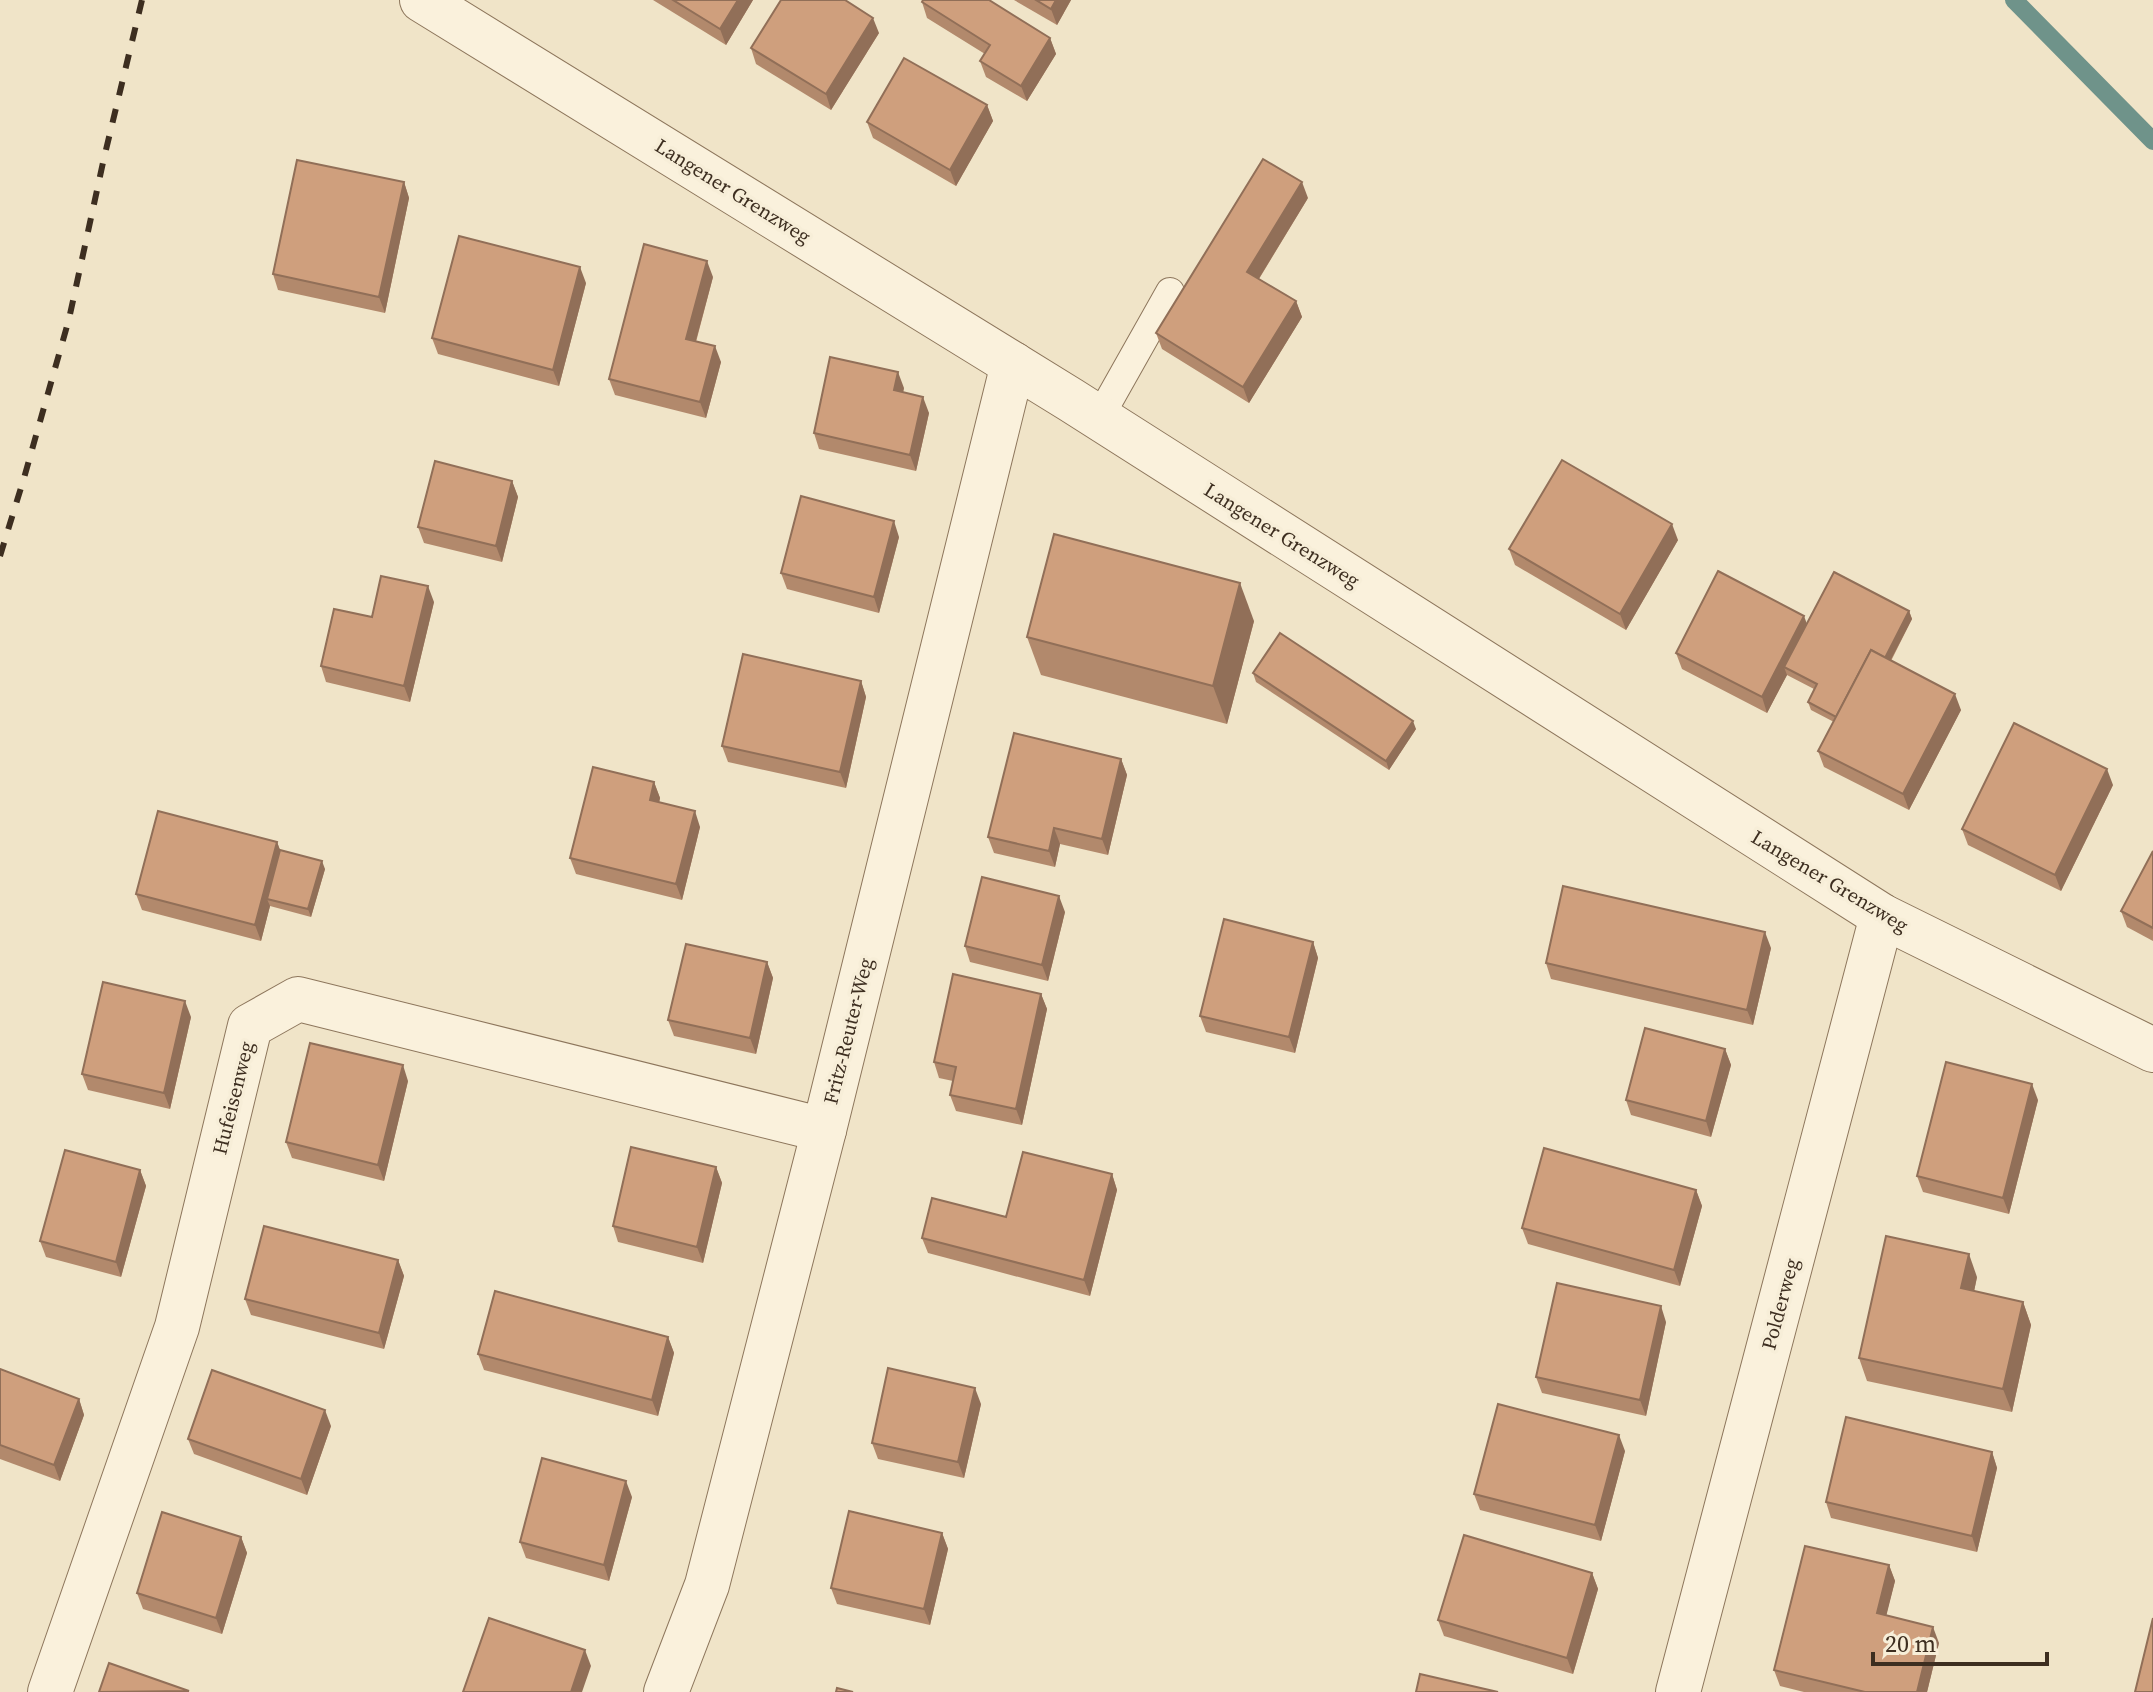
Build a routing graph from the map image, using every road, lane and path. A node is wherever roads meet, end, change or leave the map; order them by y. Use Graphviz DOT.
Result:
graph roads {
  1 [pos="422,0"];
  2 [pos="1170,292"];
  3 [pos="1013,364"];
  4 [pos="1099,418"];
  5 [pos="1882,916"];
  6 [pos="2153,1050"];
  7 [pos="824,1130"];
  8 [pos="50,1692"];
  9 [pos="666,1692"];
  10 [pos="1678,1692"];
  1 -- 3 [label="street, Langener Grenzweg"];
  2 -- 4 [label="lane"];
  3 -- 4 [label="street, Langener Grenzweg"];
  3 -- 7 [label="street, Fritz-Reuter-Weg"];
  4 -- 5 [label="street, Langener Grenzweg"];
  5 -- 6 [label="street, Langener Grenzweg"];
  5 -- 10 [label="street, Polderweg"];
  7 -- 8 [label="street, Hufeisenweg"];
  7 -- 9 [label="street, Fritz-Reuter-Weg"];
}
